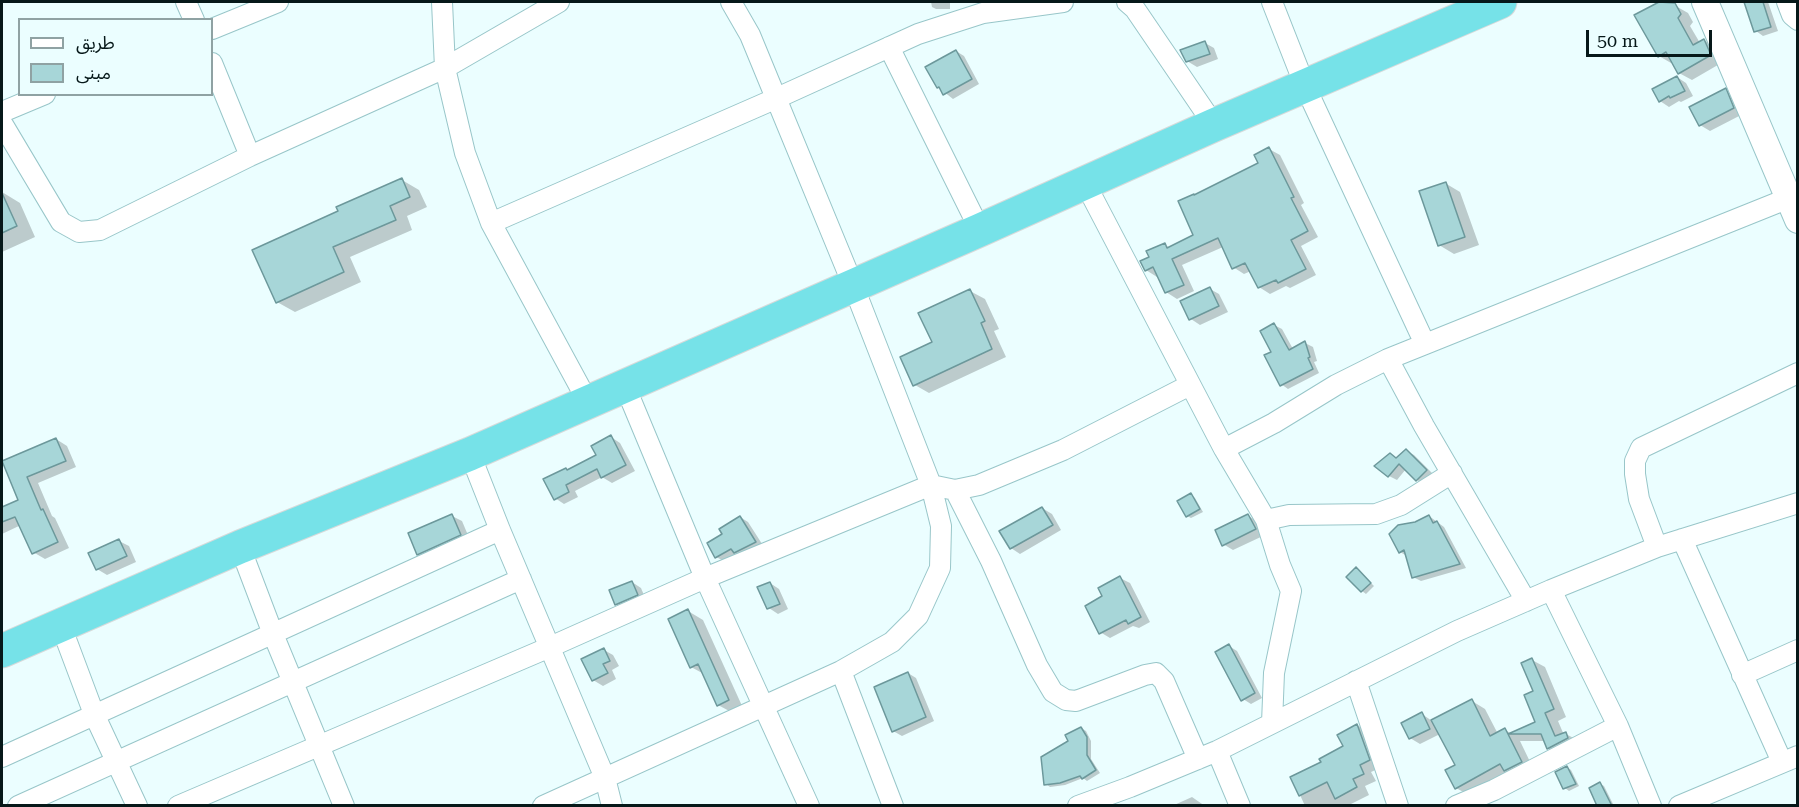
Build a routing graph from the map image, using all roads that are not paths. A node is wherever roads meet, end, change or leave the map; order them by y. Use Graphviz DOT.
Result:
graph roads {
  1 [pos="186,2"];
  2 [pos="278,2"];
  3 [pos="442,2"];
  4 [pos="559,2"];
  5 [pos="731,2"];
  6 [pos="1063,2"];
  7 [pos="1127,2"];
  8 [pos="1272,2"];
  9 [pos="1500,2"];
  10 [pos="1705,2"];
  11 [pos="1786,2"];
  12 [pos="982,7"];
  13 [pos="193,18"];
  14 [pos="1797,20"];
  15 [pos="213,29"];
  16 [pos="888,47"];
  17 [pos="213,65"];
  18 [pos="445,68"];
  19 [pos="1305,86"];
  20 [pos="40,96"];
  21 [pos="777,98"];
  22 [pos="2,112"];
  23 [pos="2,123"];
  24 [pos="1214,125"];
  25 [pos="250,156"];
  26 [pos="1085,183"];
  27 [pos="1793,209"];
  28 [pos="490,223"];
  29 [pos="980,230"];
  30 [pos="853,285"];
  31 [pos="1425,344"];
  32 [pos="1388,359"];
  33 [pos="1797,373"];
  34 [pos="625,386"];
  35 [pos="1190,386"];
  36 [pos="588,402"];
  37 [pos="1224,448"];
  38 [pos="470,454"];
  39 [pos="1452,473"];
  40 [pos="931,485"];
  41 [pos="956,490"];
  42 [pos="1797,503"];
  43 [pos="1266,520"];
  44 [pos="500,530"];
  45 [pos="1682,539"];
  46 [pos="240,547"];
  47 [pos="1657,547"];
  48 [pos="705,578"];
  49 [pos="521,579"];
  50 [pos="1551,590"];
  51 [pos="1526,601"];
  52 [pos="61,626"];
  53 [pos="273,634"];
  54 [pos="550,647"];
  55 [pos="1797,650"];
  56 [pos="2,651"];
  57 [pos="841,671"];
  58 [pos="1742,675"];
  59 [pos="292,681"];
  60 [pos="1356,681"];
  61 [pos="763,705"];
  62 [pos="94,714"];
  63 [pos="1272,723"];
  64 [pos="1618,726"];
  65 [pos="319,745"];
  66 [pos="1217,751"];
  67 [pos="2,757"];
  68 [pos="1198,759"];
  69 [pos="1790,759"];
  70 [pos="117,762"];
  71 [pos="605,778"];
  72 [pos="1498,798"];
  73 [pos="18,806"];
  74 [pos="137,806"];
  75 [pos="178,806"];
  76 [pos="344,806"];
  77 [pos="543,806"];
  78 [pos="612,806"];
  79 [pos="809,806"];
  80 [pos="893,806"];
  81 [pos="1078,806"];
  82 [pos="1240,806"];
  83 [pos="1398,806"];
  84 [pos="1456,806"];
  85 [pos="1651,806"];
  86 [pos="1679,806"];
  1 -- 13 [label="street"];
  2 -- 15 [label="street"];
  3 -- 18 [label="street"];
  4 -- 18 [label="street"];
  5 -- 21 [label="street"];
  6 -- 12 [label="street"];
  7 -- 24 [label="street"];
  8 -- 19 [label="street"];
  9 -- 19 [label="highway"];
  10 -- 27 [label="street"];
  11 -- 14 [label="street"];
  12 -- 16 [label="street"];
  16 -- 21 [label="street"];
  16 -- 29 [label="street"];
  17 -- 25 [label="street"];
  18 -- 25 [label="street"];
  18 -- 28 [label="street"];
  19 -- 24 [label="highway"];
  19 -- 31 [label="street"];
  20 -- 22 [label="street"];
  21 -- 28 [label="street"];
  21 -- 30 [label="street"];
  23 -- 25 [label="street"];
  24 -- 26 [label="highway"];
  26 -- 29 [label="highway"];
  26 -- 35 [label="street"];
  27 -- 31 [label="street"];
  28 -- 36 [label="street"];
  29 -- 30 [label="highway"];
  30 -- 34 [label="highway"];
  30 -- 40 [label="street"];
  31 -- 32 [label="street"];
  32 -- 37 [label="street"];
  32 -- 39 [label="street"];
  33 -- 47 [label="street"];
  34 -- 36 [label="highway"];
  34 -- 48 [label="street"];
  35 -- 37 [label="street"];
  35 -- 41 [label="street"];
  36 -- 38 [label="highway"];
  37 -- 43 [label="street"];
  38 -- 44 [label="street"];
  38 -- 46 [label="highway"];
  39 -- 43 [label="street"];
  39 -- 51 [label="street"];
  40 -- 41 [label="street"];
  40 -- 48 [label="street"];
  40 -- 57 [label="street"];
  41 -- 68 [label="street"];
  42 -- 45 [label="street"];
  43 -- 63 [label="street"];
  44 -- 49 [label="street"];
  44 -- 53 [label="street"];
  45 -- 47 [label="street"];
  45 -- 58 [label="street"];
  46 -- 52 [label="highway"];
  46 -- 53 [label="street"];
  47 -- 50 [label="street"];
  48 -- 54 [label="street"];
  48 -- 61 [label="street"];
  49 -- 54 [label="street"];
  49 -- 59 [label="street"];
  50 -- 51 [label="street"];
  50 -- 64 [label="street"];
  51 -- 60 [label="street"];
  52 -- 56 [label="highway"];
  52 -- 62 [label="street"];
  53 -- 59 [label="street"];
  53 -- 62 [label="street"];
  54 -- 65 [label="street"];
  54 -- 71 [label="street"];
  55 -- 58 [label="street"];
  57 -- 61 [label="street"];
  57 -- 80 [label="street"];
  58 -- 69 [label="street"];
  59 -- 65 [label="street"];
  59 -- 70 [label="street"];
  60 -- 63 [label="street"];
  60 -- 83 [label="street"];
  61 -- 71 [label="street"];
  61 -- 79 [label="street"];
  62 -- 67 [label="street"];
  62 -- 70 [label="street"];
  63 -- 66 [label="street"];
  64 -- 72 [label="street"];
  64 -- 85 [label="street"];
  65 -- 75 [label="street"];
  65 -- 76 [label="street"];
  66 -- 68 [label="street"];
  66 -- 82 [label="street"];
  68 -- 81 [label="street"];
  69 -- 86 [label="street"];
  70 -- 73 [label="street"];
  70 -- 74 [label="street"];
  71 -- 77 [label="street"];
  71 -- 78 [label="street"];
  72 -- 84 [label="street"];
}
